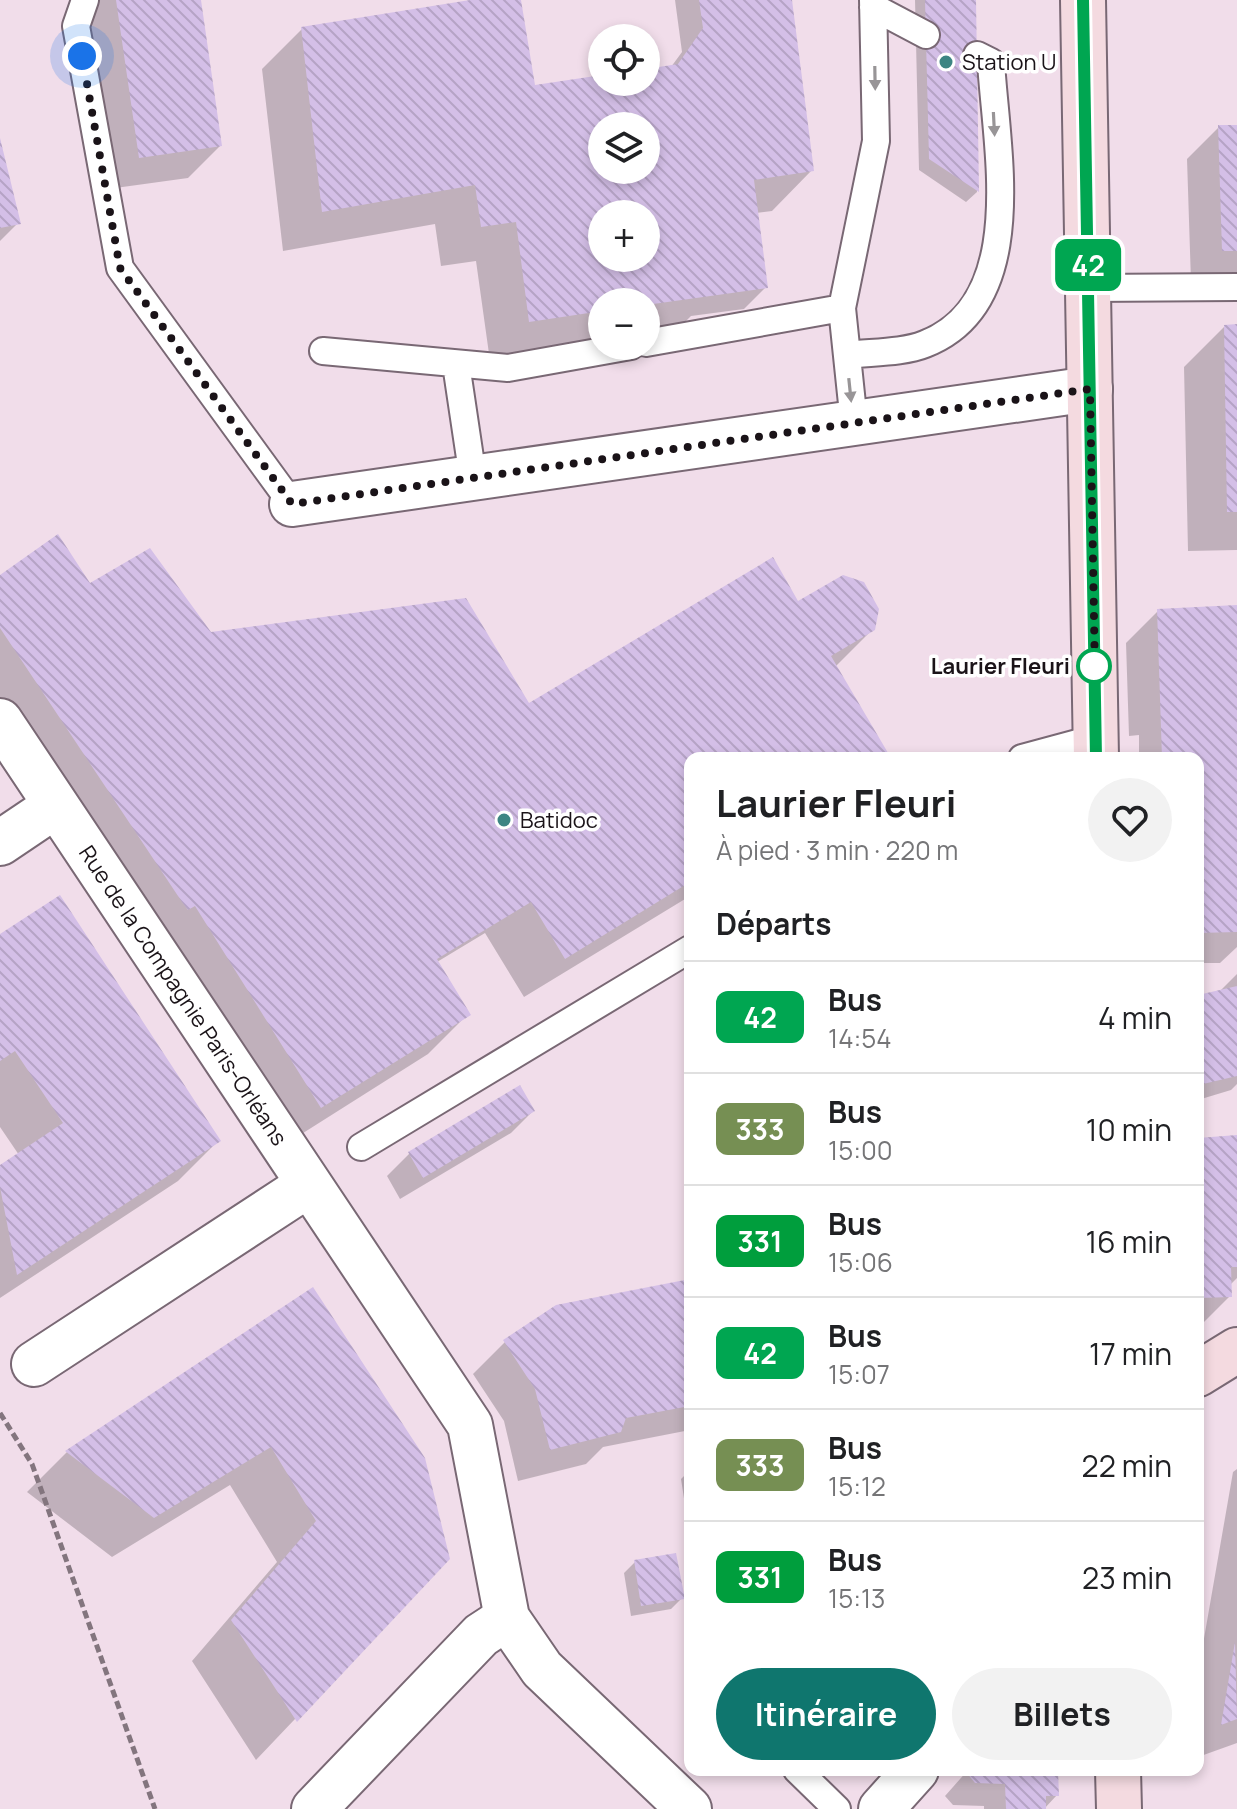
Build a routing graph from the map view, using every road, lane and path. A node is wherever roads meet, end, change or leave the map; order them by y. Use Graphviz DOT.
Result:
graph roads {
  1 [pos="85,0"];
  2 [pos="1083,0"];
  3 [pos="873,3"];
  4 [pos="926,35"];
  5 [pos="977,55"];
  6 [pos="1237,287"];
  7 [pos="1088,288"];
  8 [pos="842,308"];
  9 [pos="660,340"];
  10 [pos="323,351"];
  11 [pos="588,354"];
  12 [pos="847,355"];
  13 [pos="456,364"];
  14 [pos="1090,389"];
  15 [pos="854,423"];
  16 [pos="473,478"];
  17 [pos="292,504"];
  18 [pos="0,721"];
  19 [pos="1096,748"];
  20 [pos="1066,752"];
  21 [pos="55,806"];
  22 [pos="0,843"];
  23 [pos="684,953"];
  24 [pos="361,1147"];
  25 [pos="308,1185"];
  26 [pos="1237,1350"];
  27 [pos="34,1364"];
  28 [pos="1204,1370"];
  29 [pos="0,1413"];
  30 [pos="507,1618"];
  31 [pos="803,1776"];
  32 [pos="911,1776"];
  33 [pos="1118,1776"];
  34 [pos="155,1809"];
  35 [pos="314,1809"];
  36 [pos="689,1809"];
  37 [pos="837,1809"];
  38 [pos="881,1809"];
  39 [pos="1119,1809"];
  1 -- 17 [label="lane"];
  2 -- 7 [label="main road"];
  3 -- 4 [label="lane"];
  3 -- 8 [label="lane, one-way"];
  5 -- 12 [label="lane, one-way"];
  6 -- 7 [label="lane"];
  7 -- 14 [label="main road"];
  8 -- 9 [label="lane"];
  8 -- 12 [label="lane"];
  10 -- 13 [label="lane"];
  11 -- 13 [label="lane"];
  12 -- 15 [label="lane, one-way"];
  13 -- 16 [label="lane"];
  14 -- 15 [label="street"];
  14 -- 19 [label="main road"];
  15 -- 16 [label="street"];
  16 -- 17 [label="street"];
  18 -- 21 [label="street, Rue de la Compagnie Paris-Orléans"];
  19 -- 20 [label="lane"];
  21 -- 22 [label="street"];
  21 -- 25 [label="street, Rue de la Compagnie Paris-Orléans"];
  23 -- 24 [label="lane"];
  25 -- 27 [label="street"];
  25 -- 30 [label="street, Rue de la Compagnie Paris-Orléans"];
  26 -- 28 [label="main road"];
  29 -- 34 [label="path"];
  30 -- 35 [label="street"];
  30 -- 36 [label="street, Rue de la Compagnie Paris-Orléans"];
  31 -- 37 [label="lane"];
  32 -- 38 [label="street"];
  33 -- 39 [label="main road"];
}
